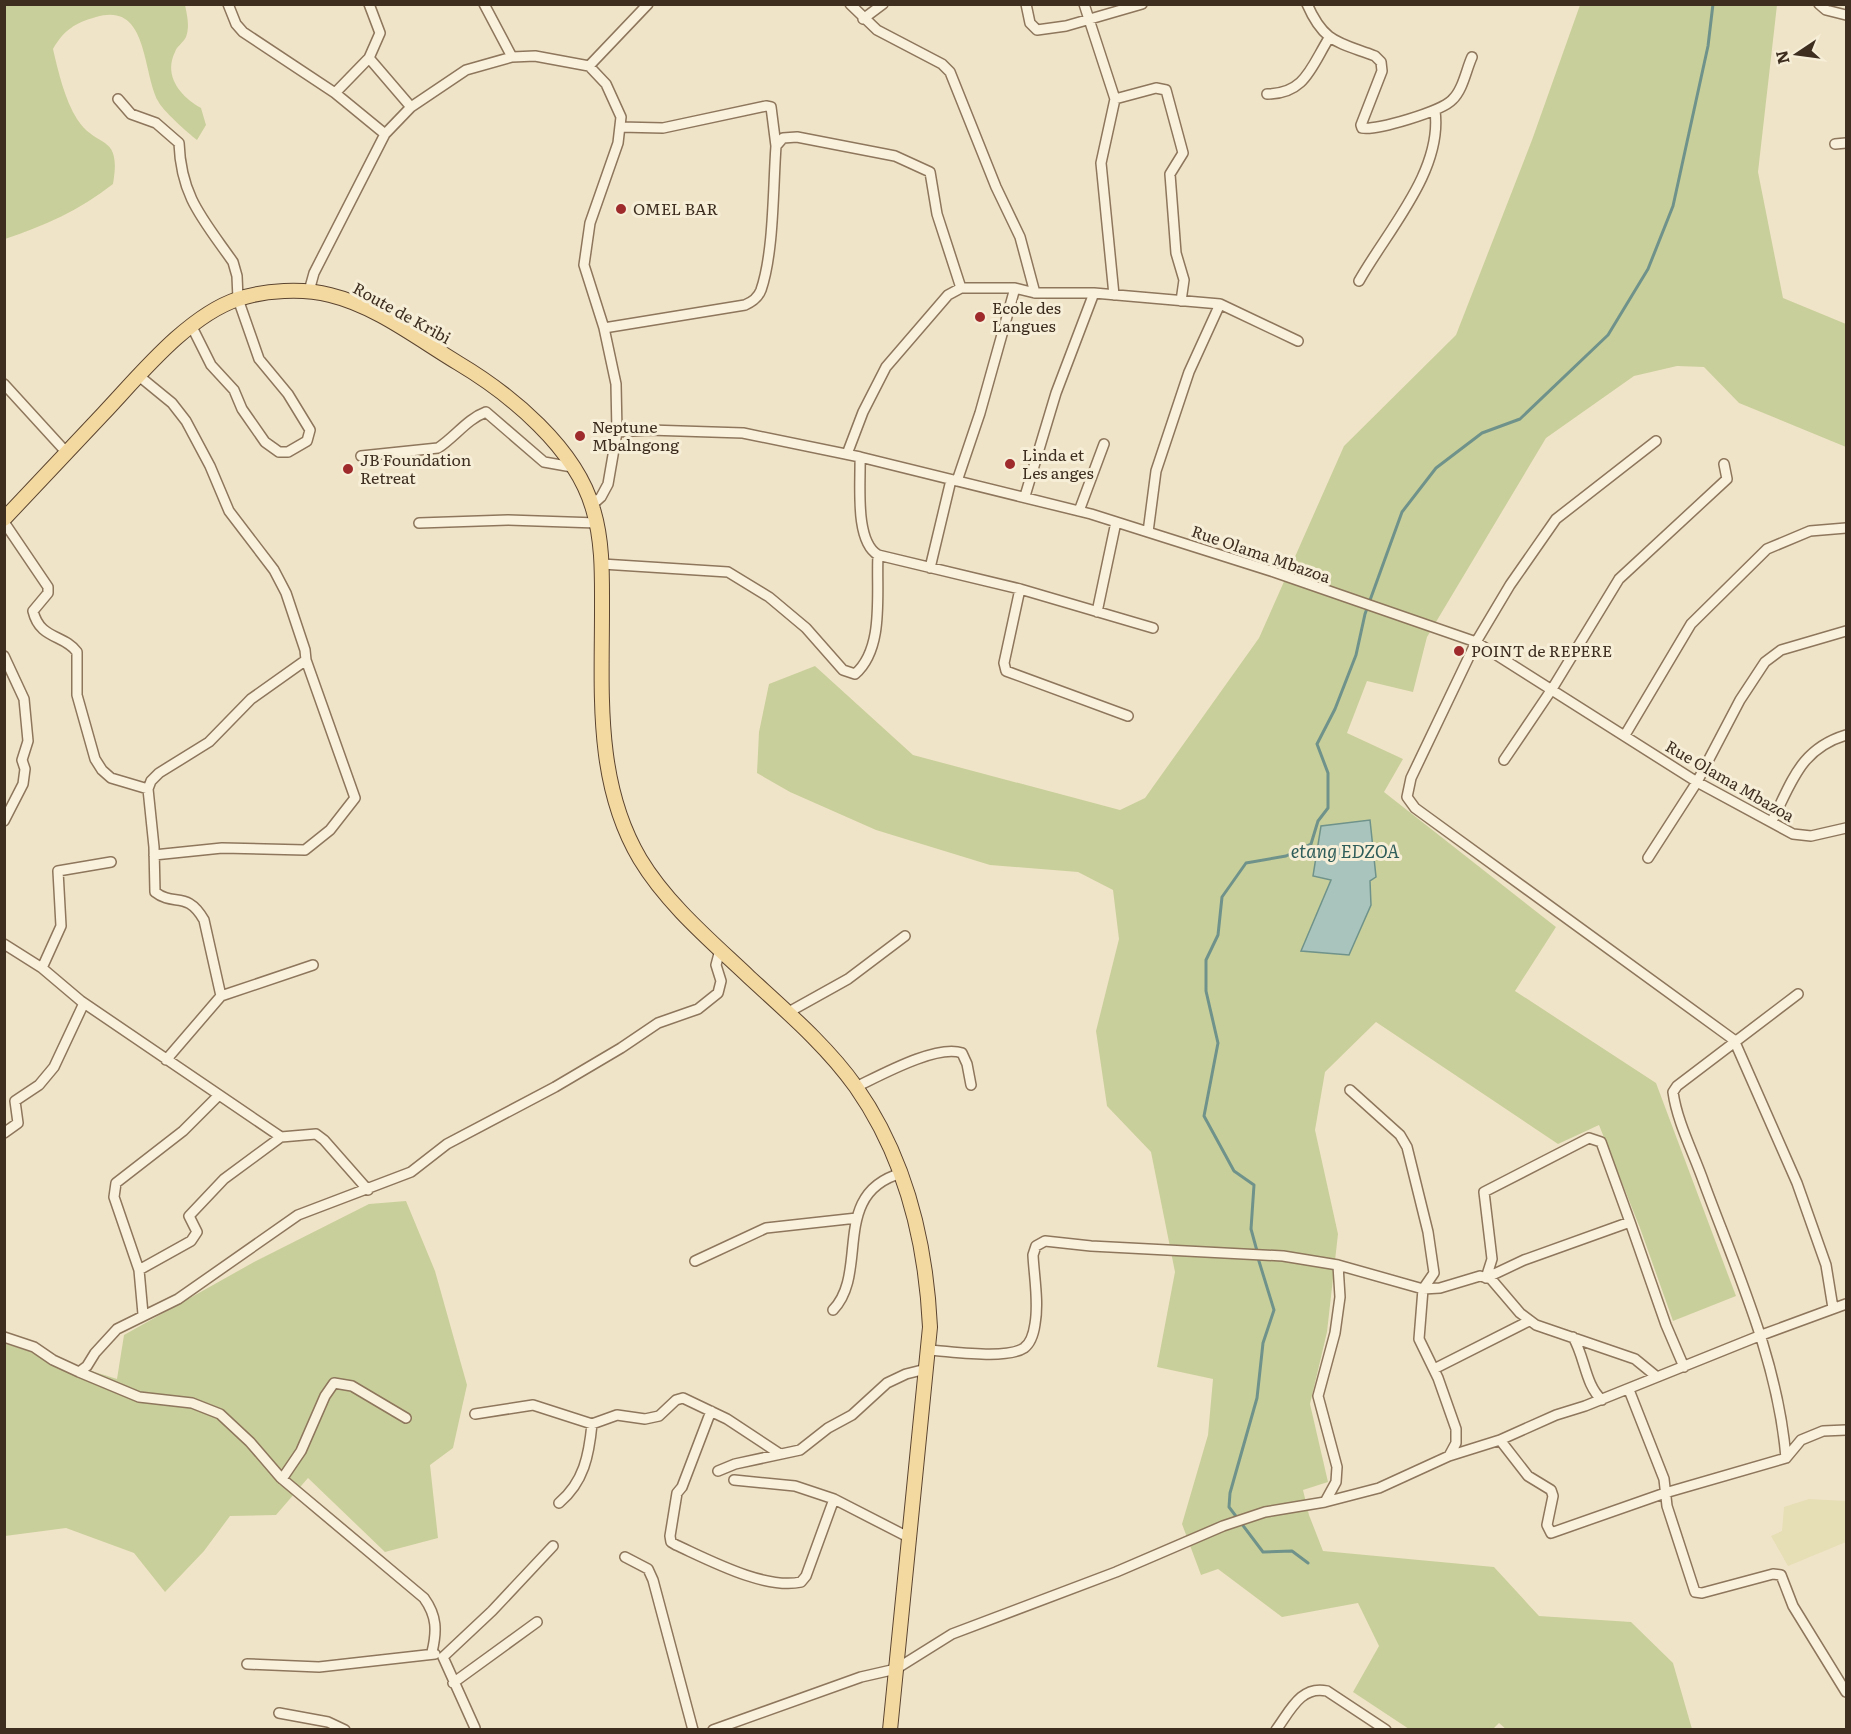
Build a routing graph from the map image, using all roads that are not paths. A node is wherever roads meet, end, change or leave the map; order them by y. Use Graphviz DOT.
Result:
graph roads {
  1 [pos="228,4"];
  2 [pos="369,4"];
  3 [pos="484,4"];
  4 [pos="648,4"];
  5 [pos="850,4"];
  6 [pos="883,4"];
  7 [pos="1026,4"];
  8 [pos="1084,4"];
  9 [pos="1142,4"];
  10 [pos="1307,4"];
  11 [pos="1819,4"];
  12 [pos="1846,15"];
  13 [pos="863,19"];
  14 [pos="1088,19"];
  15 [pos="1329,38"];
  16 [pos="512,57"];
  17 [pos="1472,57"];
  18 [pos="369,58"];
  19 [pos="589,66"];
  20 [pos="335,93"];
  21 [pos="1267,94"];
  22 [pos="117,99"];
  23 [pos="1115,99"];
  24 [pos="411,107"];
  25 [pos="1435,111"];
  26 [pos="620,127"];
  27 [pos="385,135"];
  28 [pos="1846,142"];
  29 [pos="1835,144"];
  30 [pos="776,146"];
  31 [pos="1359,281"];
  32 [pos="961,288"];
  33 [pos="1015,288"];
  34 [pos="309,291"];
  35 [pos="1035,293"];
  36 [pos="1095,293"];
  37 [pos="1114,295"];
  38 [pos="238,299"];
  39 [pos="1181,301"];
  40 [pos="1220,304"];
  41 [pos="192,327"];
  42 [pos="604,328"];
  43 [pos="1298,342"];
  44 [pos="139,376"];
  45 [pos="4,384"];
  46 [pos="617,432"];
  47 [pos="1656,441"];
  48 [pos="1104,444"];
  49 [pos="67,453"];
  50 [pos="847,454"];
  51 [pos="361,456"];
  52 [pos="860,457"];
  53 [pos="1724,464"];
  54 [pos="572,466"];
  55 [pos="954,481"];
  56 [pos="1025,496"];
  57 [pos="592,505"];
  58 [pos="1079,511"];
  59 [pos="4,521"];
  60 [pos="1116,522"];
  61 [pos="419,523"];
  62 [pos="597,523"];
  63 [pos="1846,528"];
  64 [pos="1148,532"];
  65 [pos="878,555"];
  66 [pos="602,564"];
  67 [pos="930,568"];
  68 [pos="1020,588"];
  69 [pos="1097,612"];
  70 [pos="1153,628"];
  71 [pos="1846,632"];
  72 [pos="1476,642"];
  73 [pos="4,656"];
  74 [pos="306,660"];
  75 [pos="1552,689"];
  76 [pos="1128,716"];
  77 [pos="1625,735"];
  78 [pos="1846,735"];
  79 [pos="1504,760"];
  80 [pos="1696,782"];
  81 [pos="148,789"];
  82 [pos="4,821"];
  83 [pos="1772,821"];
  84 [pos="1846,828"];
  85 [pos="154,855"];
  86 [pos="1648,858"];
  87 [pos="111,862"];
  88 [pos="905,936"];
  89 [pos="4,944"];
  90 [pos="720,950"];
  91 [pos="313,965"];
  92 [pos="42,969"];
  93 [pos="1798,994"];
  94 [pos="221,996"];
  95 [pos="84,1003"];
  96 [pos="787,1013"];
  97 [pos="1734,1041"];
  98 [pos="166,1060"];
  99 [pos="971,1085"];
  100 [pos="856,1087"];
  101 [pos="1350,1090"];
  102 [pos="218,1096"];
  103 [pos="4,1132"];
  104 [pos="281,1137"];
  105 [pos="902,1173"];
  106 [pos="368,1190"];
  107 [pos="857,1218"];
  108 [pos="1630,1222"];
  109 [pos="695,1260"];
  110 [pos="1338,1264"];
  111 [pos="139,1270"];
  112 [pos="1486,1278"];
  113 [pos="1423,1289"];
  114 [pos="1846,1304"];
  115 [pos="1833,1308"];
  116 [pos="833,1310"];
  117 [pos="143,1314"];
  118 [pos="1530,1321"];
  119 [pos="1760,1336"];
  120 [pos="4,1337"];
  121 [pos="1573,1337"];
  122 [pos="928,1350"];
  123 [pos="1684,1367"];
  124 [pos="926,1369"];
  125 [pos="1434,1369"];
  126 [pos="78,1372"];
  127 [pos="1657,1377"];
  128 [pos="1629,1390"];
  129 [pos="1602,1400"];
  130 [pos="711,1411"];
  131 [pos="476,1414"];
  132 [pos="406,1418"];
  133 [pos="592,1424"];
  134 [pos="1846,1430"];
  135 [pos="1500,1440"];
  136 [pos="780,1454"];
  137 [pos="1449,1456"];
  138 [pos="1786,1458"];
  139 [pos="718,1470"];
  140 [pos="282,1479"];
  141 [pos="734,1480"];
  142 [pos="1665,1493"];
  143 [pos="834,1499"];
  144 [pos="1325,1502"];
  145 [pos="559,1503"];
  146 [pos="908,1537"];
  147 [pos="553,1546"];
  148 [pos="625,1557"];
  149 [pos="537,1623"];
  150 [pos="432,1652"];
  151 [pos="443,1657"];
  152 [pos="247,1664"];
  153 [pos="896,1669"];
  154 [pos="453,1683"];
  155 [pos="1846,1692"];
  156 [pos="279,1713"];
  157 [pos="474,1729"];
  158 [pos="345,1730"];
  159 [pos="693,1730"];
  160 [pos="712,1730"];
  161 [pos="890,1730"];
  162 [pos="1276,1730"];
  163 [pos="1386,1730"];
  1 -- 20 [label="street"];
  2 -- 18 [label="street"];
  3 -- 16 [label="street"];
  4 -- 19 [label="street"];
  5 -- 13 [label="street"];
  6 -- 13 [label="street"];
  7 -- 14 [label="street"];
  8 -- 14 [label="street"];
  9 -- 14 [label="street"];
  10 -- 15 [label="street"];
  11 -- 12 [label="street"];
  13 -- 35 [label="street"];
  14 -- 23 [label="street"];
  15 -- 21 [label="street"];
  15 -- 25 [label="street"];
  16 -- 19 [label="street"];
  16 -- 24 [label="street"];
  17 -- 25 [label="street"];
  18 -- 20 [label="street"];
  18 -- 24 [label="street"];
  19 -- 26 [label="street"];
  20 -- 27 [label="street"];
  22 -- 38 [label="street"];
  23 -- 37 [label="street"];
  23 -- 39 [label="street"];
  24 -- 27 [label="street"];
  25 -- 31 [label="street"];
  26 -- 30 [label="street"];
  26 -- 42 [label="street"];
  27 -- 34 [label="street"];
  28 -- 29 [label="street"];
  30 -- 32 [label="street"];
  30 -- 42 [label="street"];
  32 -- 33 [label="street"];
  32 -- 50 [label="street"];
  33 -- 35 [label="street"];
  33 -- 55 [label="street"];
  34 -- 38 [label="main road, Route de Kribi"];
  34 -- 54 [label="main road, Route de Kribi"];
  35 -- 36 [label="street"];
  36 -- 37 [label="street"];
  36 -- 56 [label="street"];
  37 -- 39 [label="street"];
  38 -- 41 [label="main road, Route de Kribi"];
  38 -- 41 [label="street"];
  39 -- 40 [label="street"];
  40 -- 43 [label="street"];
  40 -- 64 [label="street"];
  41 -- 44 [label="main road, Route de Kribi"];
  42 -- 46 [label="street"];
  44 -- 49 [label="main road, Route de Kribi"];
  44 -- 74 [label="street"];
  45 -- 49 [label="street"];
  46 -- 50 [label="street, Rue Olama Mbazoa"];
  46 -- 57 [label="street"];
  47 -- 72 [label="street"];
  48 -- 58 [label="street"];
  49 -- 59 [label="main road, Route de Kribi"];
  50 -- 52 [label="street, Rue Olama Mbazoa"];
  51 -- 54 [label="street"];
  52 -- 55 [label="street, Rue Olama Mbazoa"];
  52 -- 65 [label="street"];
  53 -- 75 [label="street"];
  54 -- 57 [label="main road, Route de Kribi"];
  55 -- 56 [label="street, Rue Olama Mbazoa"];
  55 -- 67 [label="street"];
  56 -- 58 [label="street, Rue Olama Mbazoa"];
  57 -- 62 [label="main road, Route de Kribi"];
  58 -- 60 [label="street, Rue Olama Mbazoa"];
  59 -- 81 [label="street"];
  60 -- 64 [label="street, Rue Olama Mbazoa"];
  60 -- 69 [label="street"];
  61 -- 62 [label="street"];
  62 -- 66 [label="main road, Route de Kribi"];
  63 -- 77 [label="street"];
  64 -- 72 [label="street, Rue Olama Mbazoa"];
  65 -- 66 [label="street"];
  65 -- 67 [label="street"];
  66 -- 90 [label="main road, Route de Kribi"];
  67 -- 68 [label="street"];
  68 -- 69 [label="street"];
  68 -- 76 [label="street"];
  69 -- 70 [label="street"];
  71 -- 80 [label="street"];
  72 -- 75 [label="street, Rue Olama Mbazoa"];
  72 -- 97 [label="street"];
  73 -- 82 [label="street"];
  74 -- 81 [label="street"];
  74 -- 85 [label="street"];
  75 -- 77 [label="street, Rue Olama Mbazoa"];
  75 -- 79 [label="street"];
  77 -- 80 [label="street, Rue Olama Mbazoa"];
  78 -- 83 [label="street"];
  80 -- 83 [label="street, Rue Olama Mbazoa"];
  80 -- 86 [label="street"];
  81 -- 85 [label="street"];
  83 -- 84 [label="street, Rue Olama Mbazoa"];
  85 -- 94 [label="street"];
  87 -- 92 [label="street"];
  88 -- 96 [label="street"];
  89 -- 92 [label="street"];
  90 -- 96 [label="main road, Route de Kribi"];
  90 -- 106 [label="street"];
  91 -- 94 [label="street"];
  92 -- 95 [label="street"];
  93 -- 97 [label="street"];
  94 -- 98 [label="street"];
  95 -- 98 [label="street"];
  95 -- 103 [label="street"];
  96 -- 100 [label="main road, Route de Kribi"];
  97 -- 115 [label="street"];
  97 -- 119 [label="street"];
  98 -- 102 [label="street"];
  99 -- 100 [label="street"];
  100 -- 105 [label="main road, Route de Kribi"];
  101 -- 113 [label="street"];
  102 -- 104 [label="street"];
  102 -- 111 [label="street"];
  104 -- 106 [label="street"];
  104 -- 111 [label="street"];
  105 -- 107 [label="street"];
  105 -- 122 [label="main road, Route de Kribi"];
  106 -- 117 [label="street"];
  107 -- 109 [label="street"];
  107 -- 116 [label="street"];
  108 -- 112 [label="street"];
  108 -- 112 [label="street"];
  108 -- 123 [label="street"];
  110 -- 113 [label="street"];
  110 -- 122 [label="street"];
  110 -- 144 [label="street"];
  111 -- 117 [label="street"];
  112 -- 113 [label="street"];
  112 -- 118 [label="street"];
  113 -- 125 [label="street"];
  114 -- 115 [label="street"];
  115 -- 119 [label="street"];
  117 -- 126 [label="street"];
  118 -- 121 [label="street"];
  118 -- 125 [label="street"];
  119 -- 123 [label="street"];
  119 -- 138 [label="street"];
  120 -- 126 [label="street"];
  121 -- 127 [label="street"];
  121 -- 129 [label="street"];
  122 -- 124 [label="main road, Route de Kribi"];
  123 -- 127 [label="street"];
  124 -- 136 [label="street"];
  124 -- 146 [label="main road, Route de Kribi"];
  125 -- 137 [label="street"];
  126 -- 140 [label="street"];
  127 -- 128 [label="street"];
  128 -- 129 [label="street"];
  128 -- 142 [label="street"];
  129 -- 135 [label="street"];
  130 -- 133 [label="street"];
  130 -- 136 [label="street"];
  130 -- 143 [label="street"];
  131 -- 133 [label="street"];
  132 -- 140 [label="street"];
  133 -- 145 [label="street"];
  134 -- 138 [label="street"];
  135 -- 137 [label="street"];
  135 -- 142 [label="street"];
  136 -- 139 [label="street"];
  137 -- 144 [label="street"];
  138 -- 142 [label="street"];
  140 -- 150 [label="street"];
  141 -- 143 [label="street"];
  142 -- 155 [label="street"];
  143 -- 146 [label="street"];
  144 -- 153 [label="street"];
  146 -- 153 [label="main road, Route de Kribi"];
  147 -- 151 [label="street"];
  148 -- 159 [label="street"];
  149 -- 154 [label="street"];
  150 -- 151 [label="street"];
  150 -- 152 [label="street"];
  151 -- 154 [label="street"];
  153 -- 160 [label="street"];
  153 -- 161 [label="main road, Route de Kribi"];
  154 -- 157 [label="street"];
  156 -- 158 [label="street"];
  162 -- 163 [label="street"];
}
